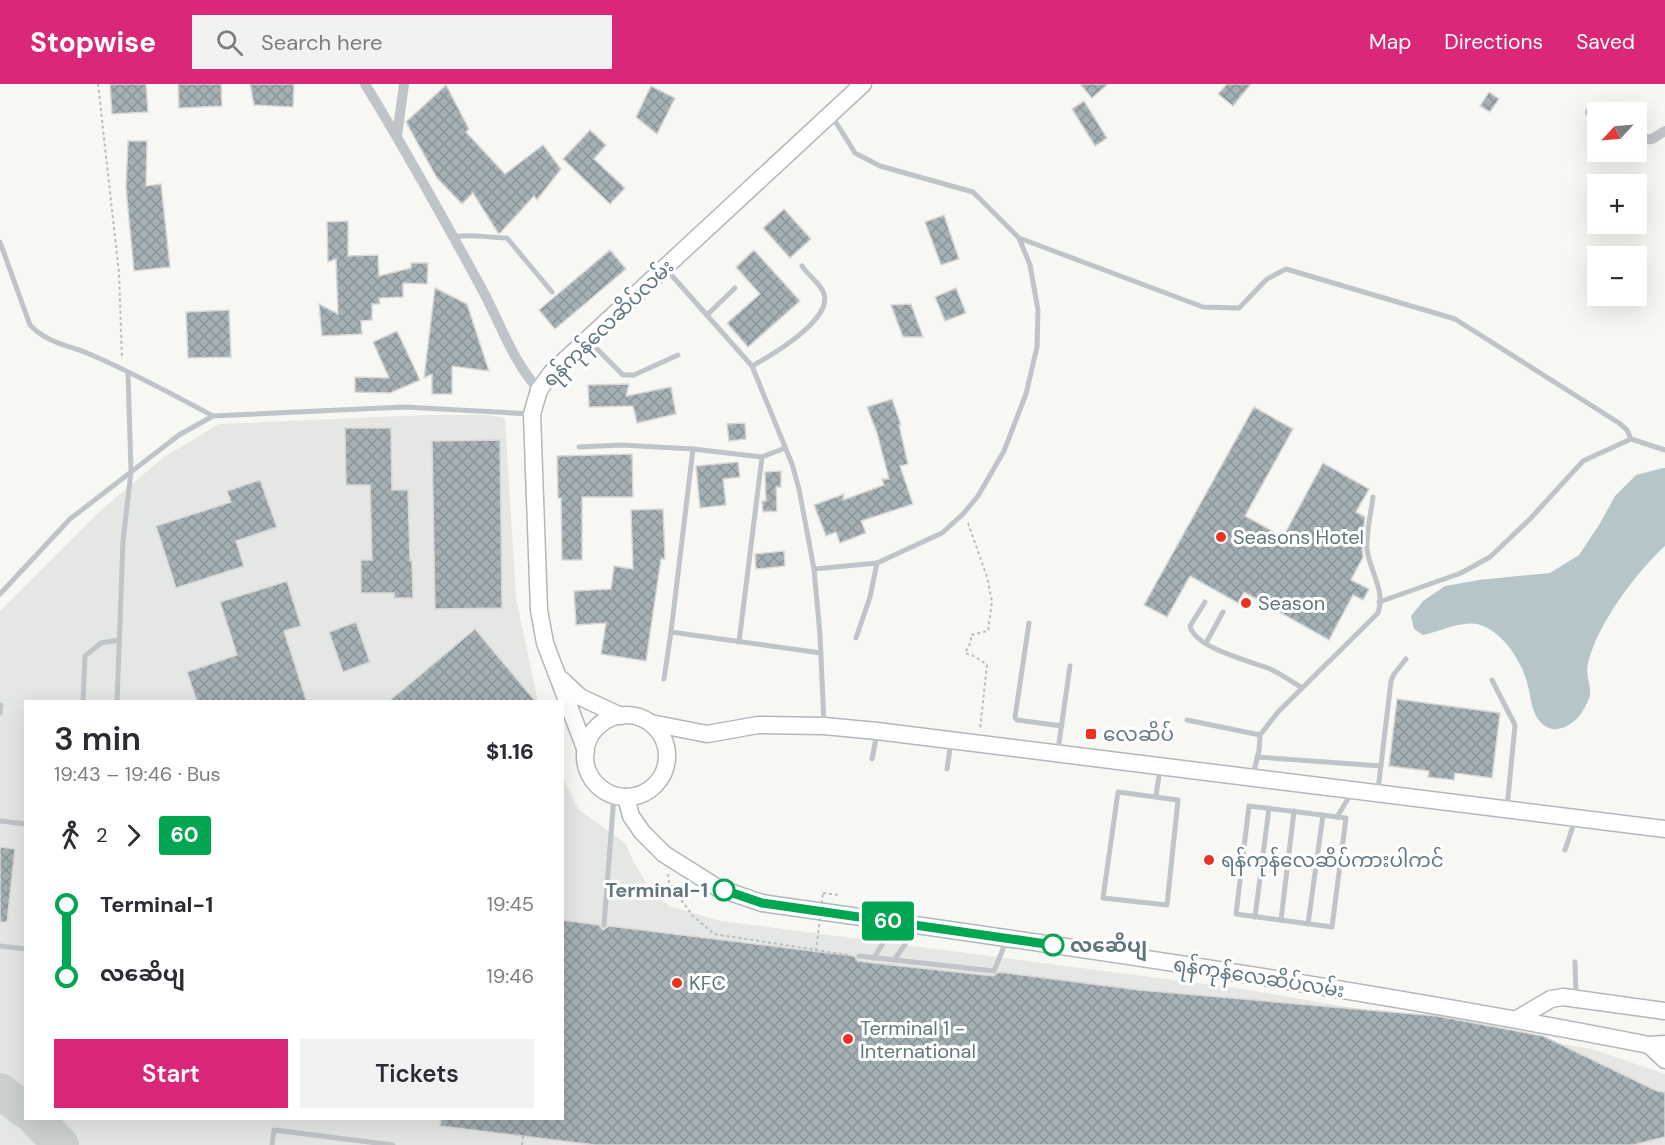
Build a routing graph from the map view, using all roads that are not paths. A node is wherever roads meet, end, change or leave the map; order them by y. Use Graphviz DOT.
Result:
graph roads {
  1 [pos="365,84"];
  2 [pos="404,84"];
  3 [pos="863,84"];
  4 [pos="831,114"];
  5 [pos="1665,131"];
  6 [pos="397,136"];
  7 [pos="1647,139"];
  8 [pos="453,237"];
  9 [pos="1019,238"];
  10 [pos="0,242"];
  11 [pos="802,266"];
  12 [pos="664,268"];
  13 [pos="735,288"];
  14 [pos="552,292"];
  15 [pos="707,315"];
  16 [pos="587,339"];
  17 [pos="678,355"];
  18 [pos="752,366"];
  19 [pos="125,371"];
  20 [pos="538,390"];
  21 [pos="532,414"];
  22 [pos="213,416"];
  23 [pos="1631,439"];
  24 [pos="579,447"];
  25 [pos="785,448"];
  26 [pos="693,449"];
  27 [pos="1665,450"];
  28 [pos="762,457"];
  29 [pos="131,471"];
  30 [pos="1373,497"];
  31 [pos="877,563"];
  32 [pos="814,569"];
  33 [pos="0,594"];
  34 [pos="1205,602"];
  35 [pos="1379,602"];
  36 [pos="1223,612"];
  37 [pos="1029,623"];
  38 [pos="671,632"];
  39 [pos="856,638"];
  40 [pos="119,640"];
  41 [pos="739,642"];
  42 [pos="1206,643"];
  43 [pos="821,654"];
  44 [pos="1406,659"];
  45 [pos="1070,666"];
  46 [pos="557,675"];
  47 [pos="664,679"];
  48 [pos="1492,680"];
  49 [pos="1302,688"];
  50 [pos="83,700"];
  51 [pos="117,700"];
  52 [pos="1,705"];
  53 [pos="0,713"];
  54 [pos="621,716"];
  55 [pos="1187,720"];
  56 [pos="651,723"];
  57 [pos="824,726"];
  58 [pos="1062,726"];
  59 [pos="877,731"];
  60 [pos="1260,735"];
  61 [pos="951,741"];
  62 [pos="586,751"];
  63 [pos="1058,754"];
  64 [pos="1257,757"];
  65 [pos="872,759"];
  66 [pos="1381,766"];
  67 [pos="1160,768"];
  68 [pos="947,769"];
  69 [pos="1252,778"];
  70 [pos="1353,791"];
  71 [pos="1378,793"];
  72 [pos="620,796"];
  73 [pos="1156,796"];
  74 [pos="1269,808"];
  75 [pos="1506,810"];
  76 [pos="1294,811"];
  77 [pos="1323,815"];
  78 [pos="1337,817"];
  79 [pos="1575,818"];
  80 [pos="0,821"];
  81 [pos="24,824"];
  82 [pos="1665,829"];
  83 [pos="1565,850"];
  84 [pos="1255,917"];
  85 [pos="1281,920"];
  86 [pos="896,922"];
  87 [pos="1308,924"];
  88 [pos="604,925"];
  89 [pos="919,925"];
  90 [pos="1007,938"];
  91 [pos="0,946"];
  92 [pos="24,949"];
  93 [pos="859,956"];
  94 [pos="874,958"];
  95 [pos="894,960"];
  96 [pos="1575,962"];
  97 [pos="1576,998"];
  98 [pos="1665,1011"];
  99 [pos="1517,1019"];
  100 [pos="1657,1044"];
  101 [pos="1665,1060"];
  102 [pos="272,1145"];
  103 [pos="393,1145"];
  1 -- 6 [label="street"];
  2 -- 6 [label="street"];
  3 -- 4 [label="main road, ရန်ကုန်လေဆိပ်လမ်း"];
  4 -- 9 [label="lane"];
  4 -- 12 [label="main road, ရန်ကုန်လေဆိပ်လမ်း"];
  5 -- 7 [label="street"];
  6 -- 8 [label="street"];
  8 -- 14 [label="lane"];
  8 -- 20 [label="street"];
  9 -- 23 [label="lane"];
  9 -- 31 [label="lane"];
  10 -- 19 [label="lane"];
  11 -- 18 [label="lane"];
  12 -- 15 [label="lane"];
  12 -- 16 [label="main road, ရန်ကုန်လေဆိပ်လမ်း"];
  13 -- 15 [label="lane"];
  15 -- 18 [label="lane"];
  16 -- 17 [label="lane"];
  16 -- 20 [label="main road, ရန်ကုန်လေဆိပ်လမ်း"];
  18 -- 25 [label="lane"];
  19 -- 22 [label="lane"];
  19 -- 29 [label="lane"];
  20 -- 21 [label="main road, ရန်ကုန်လေဆိပ်လမ်း"];
  21 -- 22 [label="lane"];
  21 -- 46 [label="main road, ရန်ကုန်လေဆိပ်လမ်း"];
  22 -- 29 [label="lane"];
  23 -- 27 [label="lane"];
  23 -- 35 [label="lane"];
  24 -- 26 [label="lane"];
  25 -- 28 [label="lane"];
  25 -- 32 [label="lane"];
  26 -- 28 [label="lane"];
  26 -- 38 [label="lane"];
  28 -- 41 [label="lane"];
  29 -- 33 [label="lane"];
  29 -- 40 [label="lane"];
  30 -- 35 [label="lane"];
  31 -- 32 [label="lane"];
  31 -- 39 [label="lane"];
  32 -- 43 [label="lane"];
  34 -- 42 [label="lane"];
  35 -- 49 [label="lane"];
  36 -- 42 [label="lane"];
  37 -- 58 [label="lane"];
  38 -- 41 [label="lane"];
  38 -- 47 [label="lane"];
  40 -- 50 [label="lane"];
  40 -- 51 [label="lane"];
  41 -- 43 [label="lane"];
  42 -- 49 [label="lane"];
  43 -- 57 [label="lane"];
  44 -- 66 [label="lane"];
  45 -- 58 [label="lane"];
  46 -- 54 [label="main road, ရန်ကုန်လေဆိပ်လမ်း"];
  46 -- 62 [label="main road, ရန်ကုန်လေဆိပ်လမ်း"];
  48 -- 75 [label="lane"];
  49 -- 60 [label="lane"];
  52 -- 53 [label="lane"];
  54 -- 56 [label="main road"];
  54 -- 62 [label="main road"];
  55 -- 60 [label="lane"];
  56 -- 57 [label="main road"];
  56 -- 72 [label="main road"];
  57 -- 59 [label="main road"];
  58 -- 63 [label="lane"];
  59 -- 61 [label="main road"];
  59 -- 65 [label="lane"];
  60 -- 64 [label="lane"];
  61 -- 63 [label="main road"];
  61 -- 68 [label="lane"];
  62 -- 72 [label="main road"];
  63 -- 67 [label="main road"];
  64 -- 66 [label="lane"];
  64 -- 69 [label="lane"];
  66 -- 71 [label="lane"];
  67 -- 69 [label="main road"];
  67 -- 73 [label="lane"];
  69 -- 70 [label="main road"];
  70 -- 71 [label="main road"];
  70 -- 78 [label="lane"];
  71 -- 75 [label="main road"];
  72 -- 86 [label="main road, ရန်ကုန်လေဆိပ်လမ်း"];
  72 -- 88 [label="lane"];
  73 -- 73 [label="lane"];
  74 -- 76 [label="lane"];
  74 -- 84 [label="lane"];
  74 -- 84 [label="lane"];
  75 -- 79 [label="main road"];
  76 -- 77 [label="lane"];
  76 -- 85 [label="lane"];
  77 -- 78 [label="lane"];
  77 -- 87 [label="lane"];
  78 -- 87 [label="lane"];
  79 -- 82 [label="main road"];
  79 -- 83 [label="lane"];
  80 -- 81 [label="lane"];
  84 -- 85 [label="lane"];
  85 -- 87 [label="lane"];
  86 -- 89 [label="main road, ရန်ကုန်လေဆိပ်လမ်း"];
  86 -- 94 [label="lane"];
  89 -- 90 [label="main road, ရန်ကုန်လေဆိပ်လမ်း"];
  89 -- 95 [label="lane"];
  90 -- 95 [label="lane"];
  90 -- 99 [label="main road, ရန်ကုန်လေဆိပ်လမ်း"];
  91 -- 92 [label="lane"];
  93 -- 94 [label="lane"];
  94 -- 95 [label="lane"];
  96 -- 97 [label="lane"];
  97 -- 98 [label="main road"];
  97 -- 99 [label="main road"];
  99 -- 100 [label="main road, ရန်ကုန်လေဆိပ်လမ်း"];
  100 -- 101 [label="main road, ရန်ကုန်လေဆိပ်လမ်း"];
  102 -- 103 [label="lane"];
}
